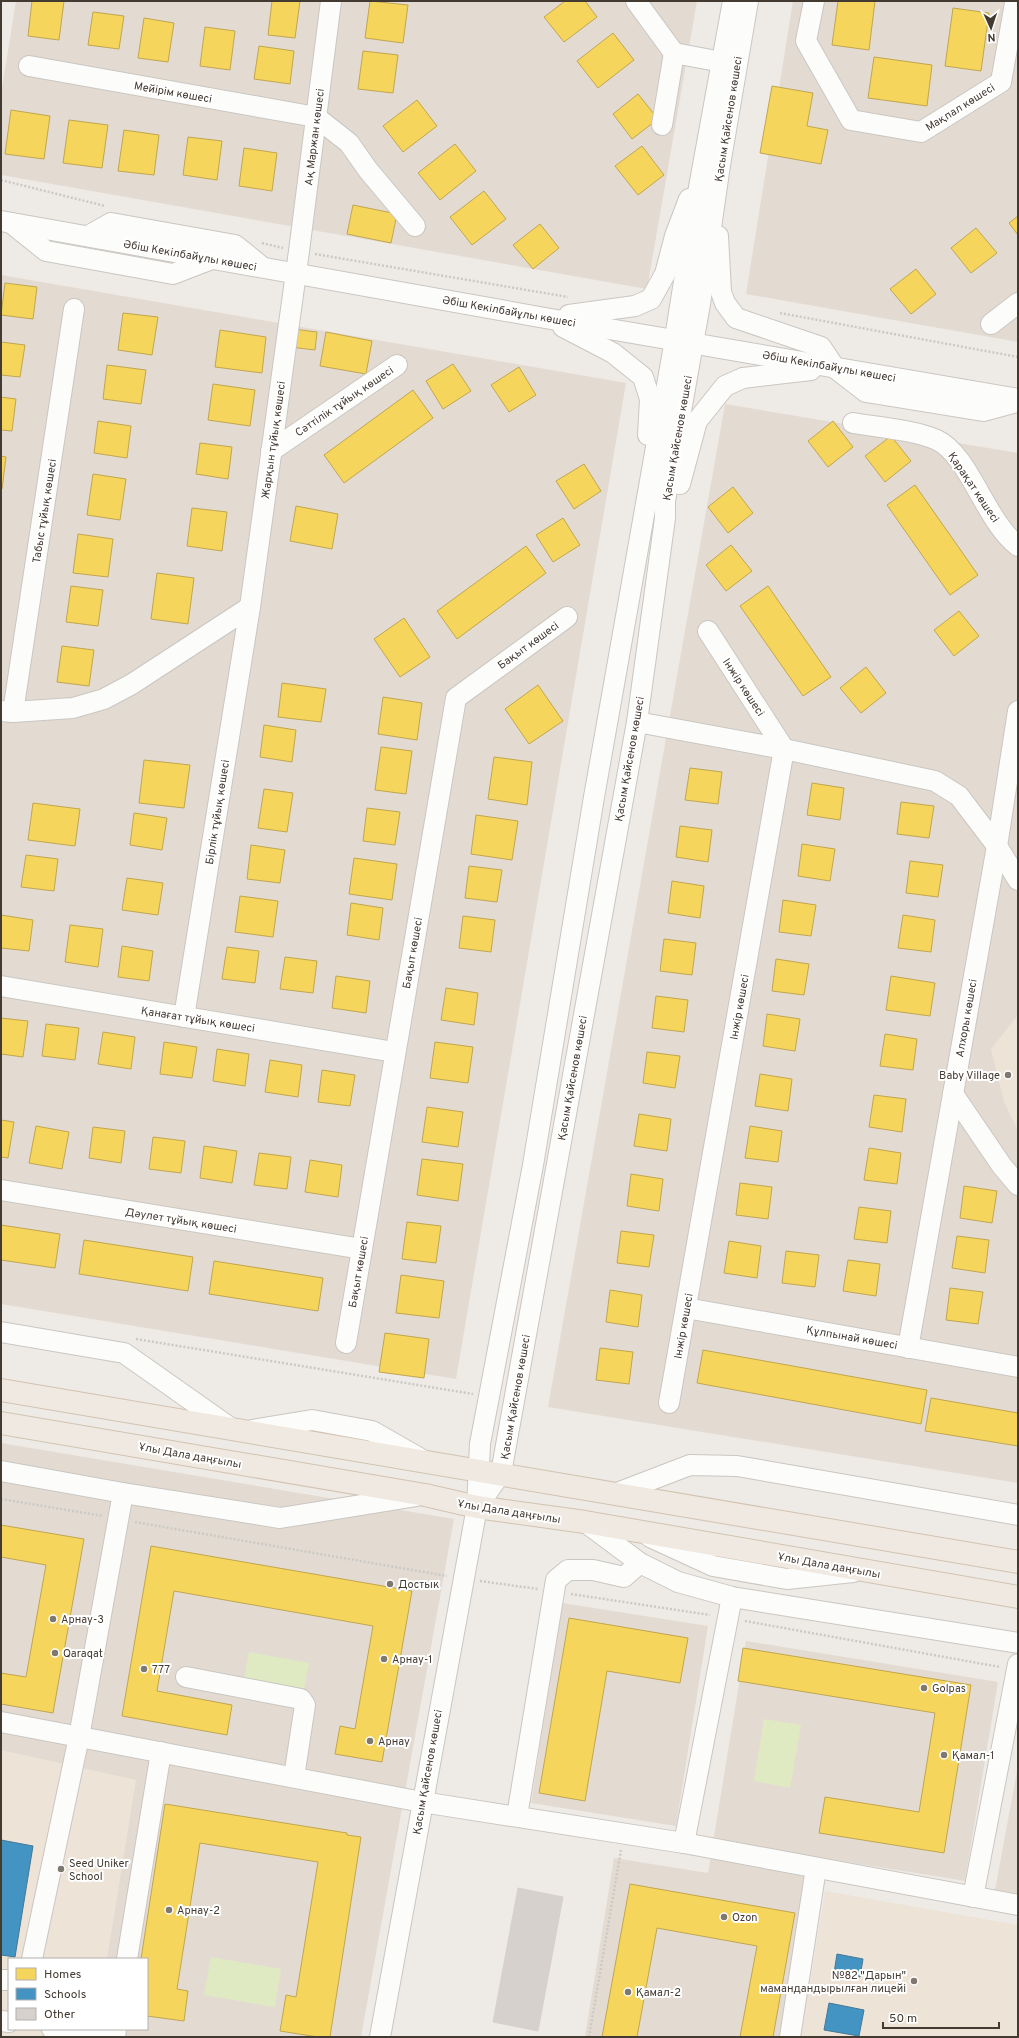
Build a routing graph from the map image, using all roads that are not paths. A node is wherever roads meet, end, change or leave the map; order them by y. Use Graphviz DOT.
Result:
graph roads {
  1 [pos="331,1"];
  2 [pos="636,1"];
  3 [pos="733,1"];
  4 [pos="748,1"];
  5 [pos="814,1"];
  6 [pos="1012,2"];
  7 [pos="674,53"];
  8 [pos="722,62"];
  9 [pos="30,66"];
  10 [pos="316,117"];
  11 [pos="662,125"];
  12 [pos="699,187"];
  13 [pos="715,200"];
  14 [pos="5,222"];
  15 [pos="416,226"];
  16 [pos="88,236"];
  17 [pos="212,258"];
  18 [pos="263,268"];
  19 [pos="296,273"];
  20 [pos="1018,303"];
  21 [pos="74,309"];
  22 [pos="545,318"];
  23 [pos="991,324"];
  24 [pos="683,342"];
  25 [pos="398,365"];
  26 [pos="835,368"];
  27 [pos="1018,399"];
  28 [pos="1018,402"];
  29 [pos="853,423"];
  30 [pos="271,451"];
  31 [pos="646,506"];
  32 [pos="665,518"];
  33 [pos="1018,546"];
  34 [pos="250,607"];
  35 [pos="567,617"];
  36 [pos="708,631"];
  37 [pos="1018,711"];
  38 [pos="7,712"];
  39 [pos="637,722"];
  40 [pos="784,749"];
  41 [pos="997,846"];
  42 [pos="1018,880"];
  43 [pos="1,986"];
  44 [pos="184,1017"];
  45 [pos="394,1052"];
  46 [pos="953,1094"];
  47 [pos="1018,1185"];
  48 [pos="1,1190"];
  49 [pos="362,1250"];
  50 [pos="686,1308"];
  51 [pos="1,1332"];
  52 [pos="346,1343"];
  53 [pos="908,1348"];
  54 [pos="1018,1367"];
  55 [pos="1,1390"];
  56 [pos="670,1403"];
  57 [pos="1,1423"];
  58 [pos="238,1430"];
  59 [pos="1,1471"];
  60 [pos="478,1471"];
  61 [pos="501,1474"];
  62 [pos="123,1493"];
  63 [pos="617,1493"];
  64 [pos="425,1495"];
  65 [pos="477,1507"];
  66 [pos="1018,1515"];
  67 [pos="585,1522"];
  68 [pos="1015,1560"];
  69 [pos="640,1563"];
  70 [pos="732,1597"];
  71 [pos="1018,1597"];
  72 [pos="1018,1643"];
  73 [pos="1017,1667"];
  74 [pos="186,1677"];
  75 [pos="1,1722"];
  76 [pos="79,1737"];
  77 [pos="161,1752"];
  78 [pos="294,1777"];
  79 [pos="422,1802"];
  80 [pos="517,1816"];
  81 [pos="684,1843"];
  82 [pos="816,1868"];
  83 [pos="973,1897"];
  84 [pos="1018,1905"];
  85 [pos="32,1958"];
  86 [pos="127,1958"];
  87 [pos="58,2030"];
  88 [pos="102,2037"];
  89 [pos="380,2037"];
  90 [pos="790,2037"];
  1 -- 10 [label="street, Ақ Маржан көшесі"];
  2 -- 7 [label="street"];
  3 -- 8 [label="street, Қасым Қайсенов көшесі"];
  4 -- 13 [label="street, Қасым Қайсенов көшесі"];
  5 -- 6 [label="street, Мақпал көшесі"];
  7 -- 8 [label="street"];
  7 -- 11 [label="street"];
  8 -- 12 [label="street, Қасым Қайсенов көшесі"];
  9 -- 10 [label="street, Мейірім көшесі"];
  10 -- 15 [label="street"];
  10 -- 19 [label="street, Ақ Маржан көшесі"];
  12 -- 22 [label="street"];
  12 -- 24 [label="street, Қасым Қайсенов көшесі"];
  13 -- 24 [label="street, Қасым Қайсенов көшесі"];
  13 -- 26 [label="street"];
  14 -- 16 [label="street, Әбіш Кекілбайұлы көшесі"];
  14 -- 17 [label="street"];
  16 -- 17 [label="street, Әбіш Кекілбайұлы көшесі"];
  16 -- 18 [label="street"];
  17 -- 18 [label="street, Әбіш Кекілбайұлы көшесі"];
  18 -- 19 [label="street, Әбіш Кекілбайұлы көшесі"];
  19 -- 22 [label="street, Әбіш Кекілбайұлы көшесі"];
  19 -- 30 [label="street, Жарқын тұйық көшесі"];
  20 -- 23 [label="street"];
  21 -- 38 [label="street, Табыс тұйық көшесі"];
  22 -- 24 [label="street, Әбіш Кекілбайұлы көшесі"];
  22 -- 31 [label="street"];
  24 -- 26 [label="street, Әбіш Кекілбайұлы көшесі"];
  24 -- 31 [label="street, Қасым Қайсенов көшесі"];
  24 -- 32 [label="street, Қасым Қайсенов көшесі"];
  25 -- 30 [label="street, Сәттілік тұйық көшесі"];
  26 -- 27 [label="street, Әбіш Кекілбайұлы көшесі"];
  26 -- 28 [label="street"];
  26 -- 32 [label="street"];
  29 -- 33 [label="street, Қарақат көшесі"];
  30 -- 34 [label="street, Жарқын тұйық көшесі"];
  31 -- 60 [label="street, Қасым Қайсенов көшесі"];
  32 -- 39 [label="street, Қасым Қайсенов көшесі"];
  34 -- 38 [label="street"];
  34 -- 44 [label="street, Бірлік тұйық көшесі"];
  35 -- 45 [label="street, Бақыт көшесі"];
  36 -- 40 [label="street, Інжір көшесі"];
  37 -- 41 [label="street, Алхоры көшесі"];
  39 -- 40 [label="street"];
  39 -- 61 [label="street, Қасым Қайсенов көшесі"];
  40 -- 41 [label="street"];
  40 -- 50 [label="street, Інжір көшесі"];
  41 -- 42 [label="street"];
  41 -- 46 [label="street, Алхоры көшесі"];
  43 -- 44 [label="street, Қанағат тұйық көшесі"];
  44 -- 45 [label="street, Қанағат тұйық көшесі"];
  45 -- 49 [label="street, Бақыт көшесі"];
  46 -- 47 [label="street"];
  46 -- 53 [label="street, Алхоры көшесі"];
  48 -- 49 [label="street, Дәулет тұйық көшесі"];
  49 -- 52 [label="street, Бақыт көшесі"];
  50 -- 53 [label="street, Құлпынай көшесі"];
  50 -- 56 [label="street, Інжір көшесі"];
  51 -- 58 [label="street"];
  53 -- 54 [label="street, Құлпынай көшесі"];
  55 -- 58 [label="main road"];
  57 -- 64 [label="main road, Ұлы Дала даңғылы"];
  58 -- 60 [label="main road"];
  59 -- 62 [label="street"];
  60 -- 61 [label="main road"];
  60 -- 65 [label="street, Қасым Қайсенов көшесі"];
  61 -- 63 [label="main road"];
  61 -- 65 [label="street, Қасым Қайсенов көшесі"];
  62 -- 64 [label="street"];
  62 -- 76 [label="street"];
  63 -- 66 [label="street"];
  63 -- 68 [label="main road"];
  64 -- 65 [label="main road, Ұлы Дала даңғылы"];
  65 -- 67 [label="main road, Ұлы Дала даңғылы"];
  65 -- 79 [label="street, Қасым Қайсенов көшесі"];
  67 -- 69 [label="street"];
  67 -- 71 [label="main road, Ұлы Дала даңғылы"];
  69 -- 70 [label="street"];
  69 -- 80 [label="street"];
  70 -- 72 [label="street"];
  70 -- 81 [label="street"];
  73 -- 83 [label="street"];
  74 -- 78 [label="street"];
  75 -- 76 [label="street"];
  76 -- 77 [label="street"];
  76 -- 85 [label="street"];
  77 -- 78 [label="street"];
  77 -- 86 [label="street"];
  78 -- 79 [label="street"];
  79 -- 80 [label="street"];
  79 -- 89 [label="street, Қасым Қайсенов көшесі"];
  80 -- 81 [label="street"];
  81 -- 82 [label="street"];
  82 -- 83 [label="street"];
  82 -- 90 [label="street"];
  83 -- 84 [label="street"];
  87 -- 88 [label="street"];
}
